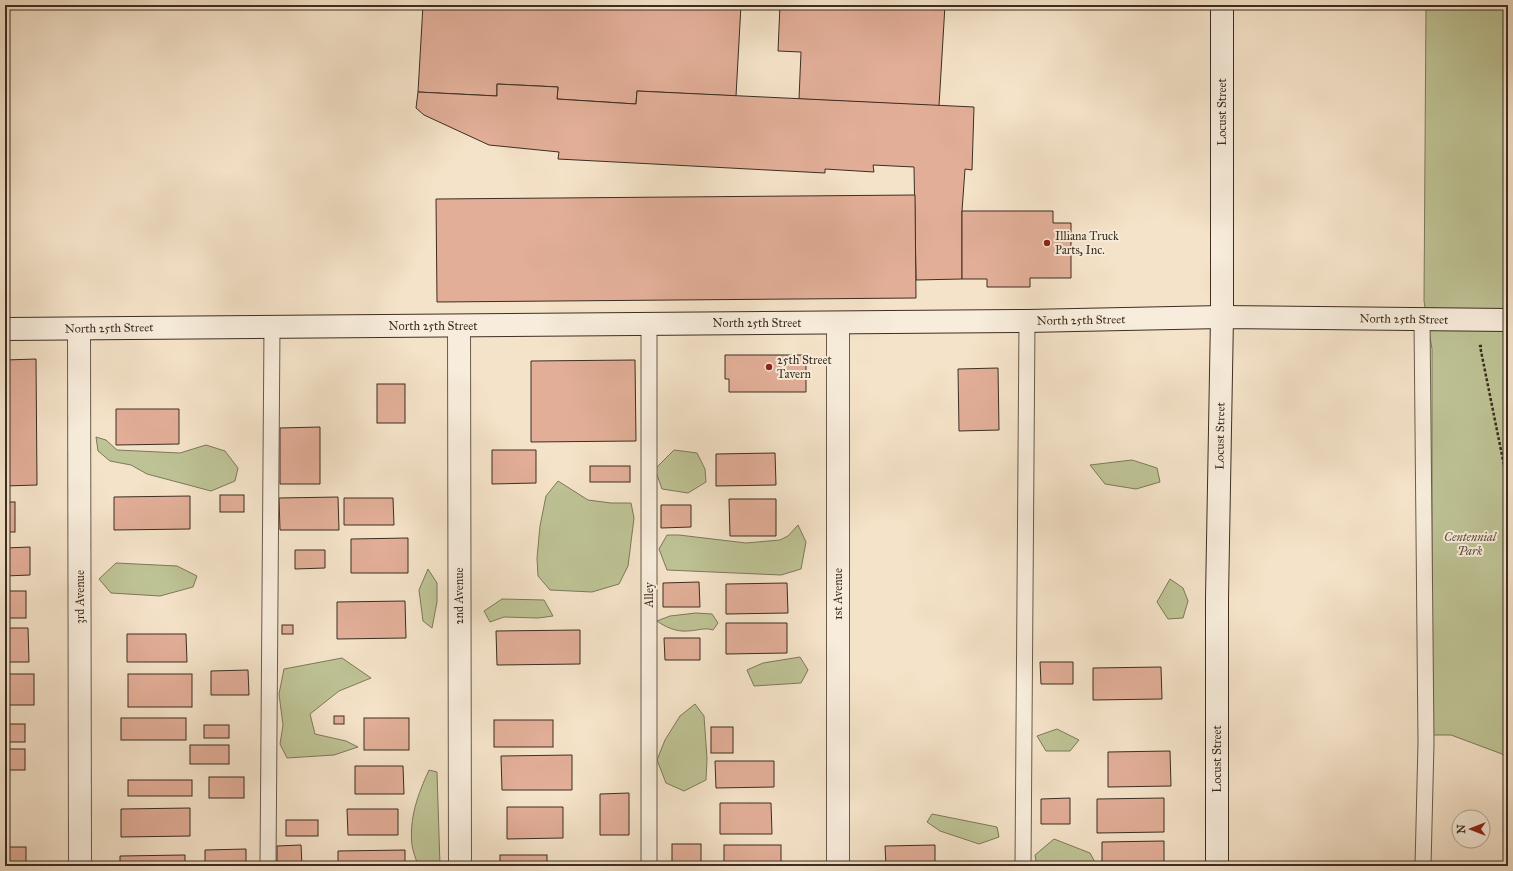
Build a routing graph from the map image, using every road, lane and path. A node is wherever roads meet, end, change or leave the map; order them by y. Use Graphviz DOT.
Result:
graph roads {
  1 [pos="1222,5"];
  2 [pos="1222,317"];
  3 [pos="1422,320"];
  4 [pos="1508,320"];
  5 [pos="1027,321"];
  6 [pos="838,322"];
  7 [pos="649,324"];
  8 [pos="459,326"];
  9 [pos="272,327"];
  10 [pos="5,329"];
  11 [pos="79,329"];
  12 [pos="1480,346"];
  13 [pos="1508,485"];
  14 [pos="80,866"];
  15 [pos="268,866"];
  16 [pos="460,866"];
  17 [pos="649,866"];
  18 [pos="838,866"];
  19 [pos="1023,866"];
  20 [pos="1217,866"];
  21 [pos="1423,866"];
  1 -- 2 [label="street, Locust Street"];
  2 -- 3 [label="street, North 25th Street"];
  2 -- 5 [label="street, North 25th Street"];
  2 -- 20 [label="street, Locust Street"];
  3 -- 4 [label="street, North 25th Street"];
  3 -- 21 [label="lane"];
  5 -- 6 [label="street, North 25th Street"];
  5 -- 19 [label="lane"];
  6 -- 7 [label="street, North 25th Street"];
  6 -- 18 [label="street, 1st Avenue"];
  7 -- 8 [label="street, North 25th Street"];
  7 -- 17 [label="lane, Alley"];
  8 -- 9 [label="street, North 25th Street"];
  8 -- 16 [label="street, 2nd Avenue"];
  9 -- 11 [label="street, North 25th Street"];
  9 -- 15 [label="lane"];
  10 -- 11 [label="street, North 25th Street"];
  11 -- 14 [label="street, 3rd Avenue"];
  12 -- 13 [label="path"];
}
